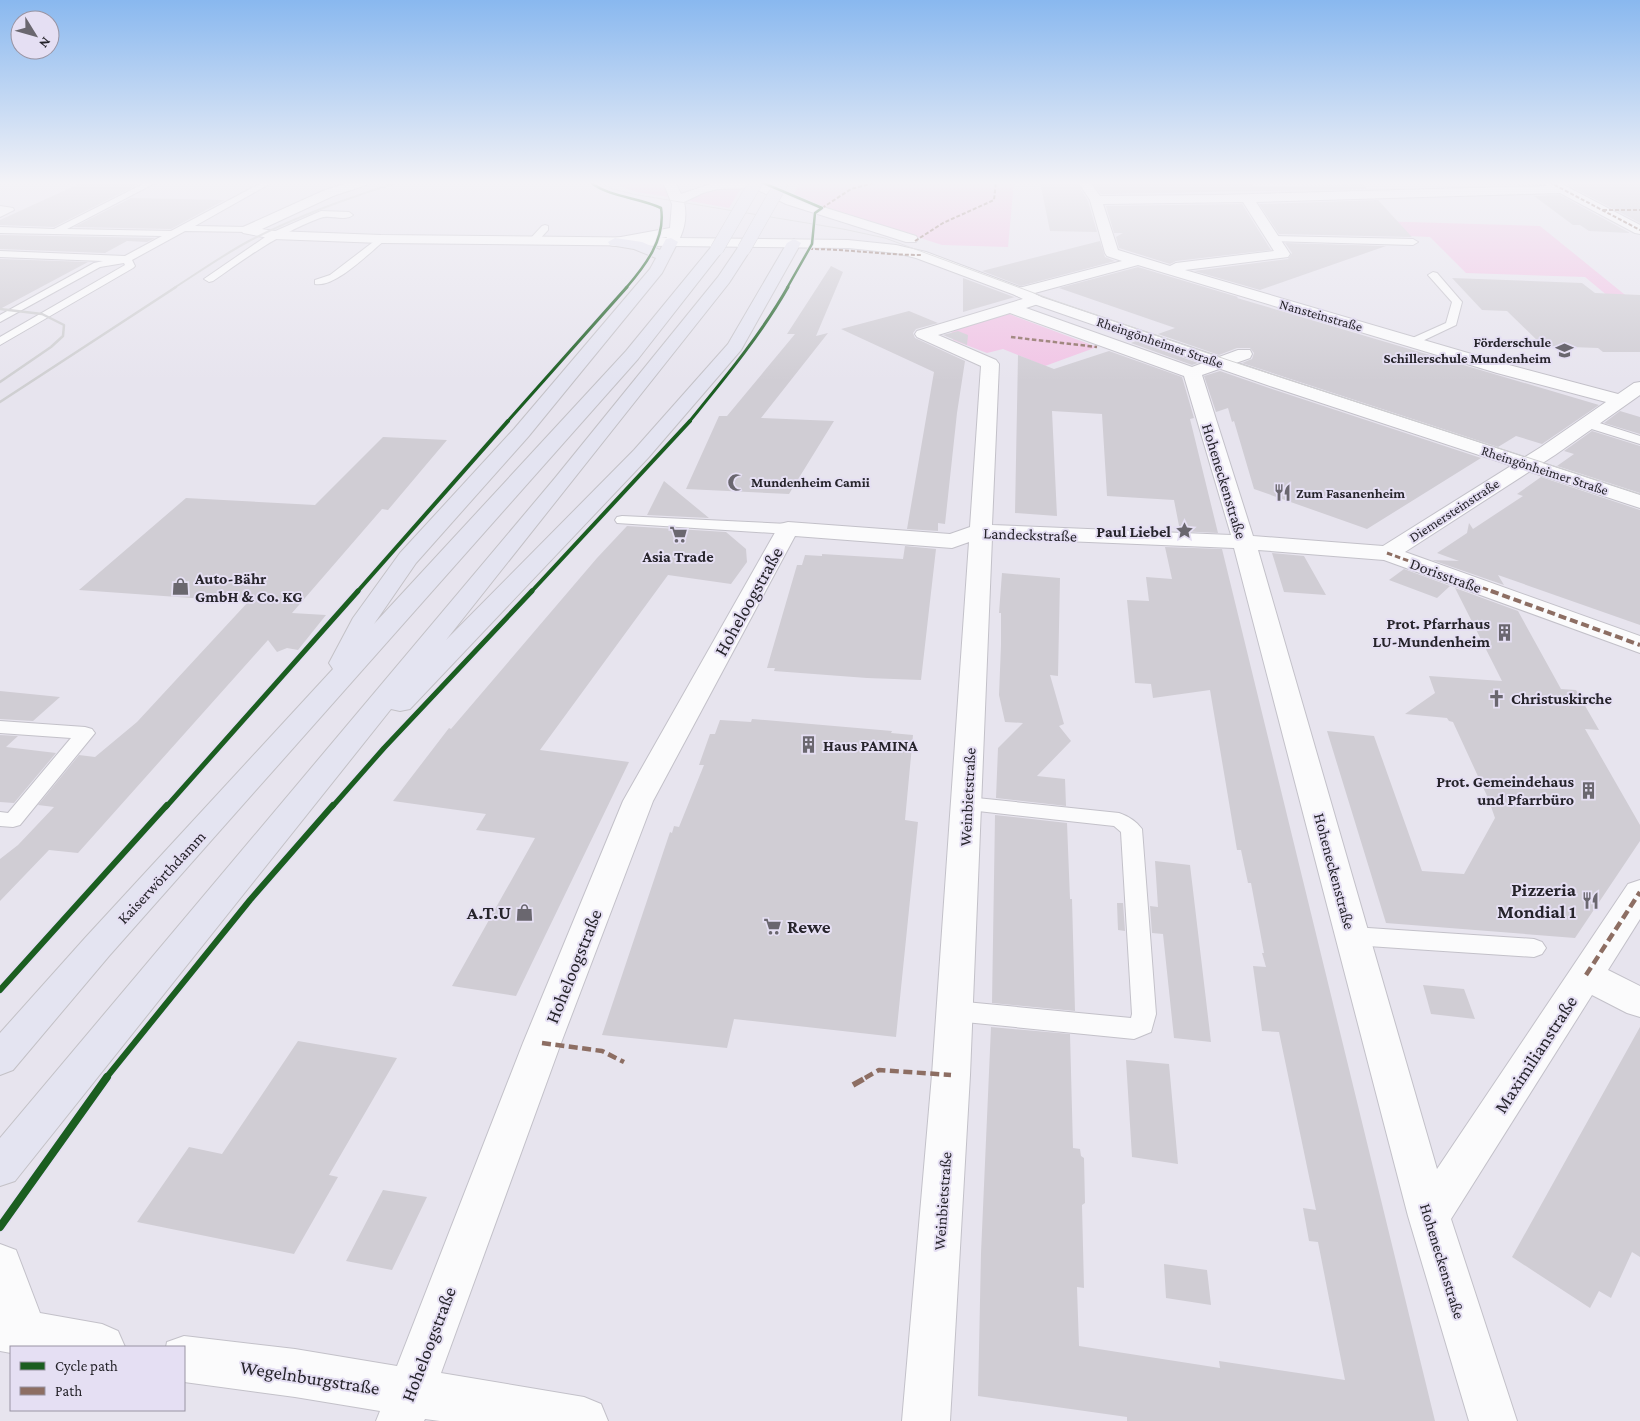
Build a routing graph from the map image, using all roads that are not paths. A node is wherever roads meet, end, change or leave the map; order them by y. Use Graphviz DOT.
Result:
graph roads {
  1 [pos="147,248"];
  2 [pos="254,248"];
  3 [pos="369,248"];
  4 [pos="667,248"];
  5 [pos="717,248"];
  6 [pos="744,248"];
  7 [pos="787,248"];
  8 [pos="889,248"];
  9 [pos="927,248"];
  10 [pos="1111,248"];
  11 [pos="1279,248"];
  12 [pos="0,254"];
  13 [pos="127,259"];
  14 [pos="1137,261"];
  15 [pos="1164,269"];
  16 [pos="1433,275"];
  17 [pos="209,279"];
  18 [pos="319,282"];
  19 [pos="1026,297"];
  20 [pos="0,319"];
  21 [pos="1169,329"];
  22 [pos="0,342"];
  23 [pos="1412,342"];
  24 [pos="1218,359"];
  25 [pos="1262,359"];
  26 [pos="1640,387"];
  27 [pos="1620,400"];
  28 [pos="1588,423"];
  29 [pos="1640,440"];
  30 [pos="1543,455"];
  31 [pos="1640,502"];
  32 [pos="622,520"];
  33 [pos="788,529"];
  34 [pos="979,530"];
  35 [pos="1244,542"];
  36 [pos="1386,553"];
  37 [pos="1640,645"];
  38 [pos="324,698"];
  39 [pos="0,727"];
  40 [pos="301,799"];
  41 [pos="967,804"];
  42 [pos="0,819"];
  43 [pos="1640,892"];
  44 [pos="1353,936"];
  45 [pos="1534,948"];
  46 [pos="1586,975"];
  47 [pos="1640,1003"];
  48 [pos="955,1011"];
  49 [pos="0,1058"];
  50 [pos="0,1168"];
  51 [pos="1429,1216"];
  52 [pos="0,1265"];
  53 [pos="12,1330"];
  54 [pos="97,1346"];
  55 [pos="185,1359"];
  56 [pos="405,1407"];
  57 [pos="584,1421"];
  58 [pos="926,1421"];
  59 [pos="1493,1421"];
  1 -- 13 [label="lane"];
  2 -- 17 [label="lane"];
  3 -- 18 [label="lane"];
  4 -- 38 [label="highway"];
  5 -- 38 [label="highway"];
  6 -- 40 [label="highway, bridge"];
  7 -- 40 [label="highway"];
  8 -- 19 [label="street, Rheingönheimer Straße"];
  9 -- 19 [label="street, Rheingönheimer Straße"];
  10 -- 14 [label="street, Nansteinstraße"];
  11 -- 15 [label="street"];
  12 -- 13 [label="lane"];
  13 -- 20 [label="lane"];
  13 -- 22 [label="lane"];
  14 -- 15 [label="street, Nansteinstraße"];
  14 -- 19 [label="street"];
  15 -- 23 [label="street, Nansteinstraße"];
  16 -- 23 [label="lane"];
  19 -- 21 [label="street, Rheingönheimer Straße"];
  19 -- 24 [label="street, Rheingönheimer Straße"];
  19 -- 24 [label="street, Rheingönheimer Straße"];
  19 -- 34 [label="street, Weinbietstraße"];
  23 -- 27 [label="street, Nansteinstraße"];
  24 -- 25 [label="street, Rheingönheimer Straße"];
  24 -- 30 [label="street, Rheingönheimer Straße"];
  24 -- 35 [label="street, Hoheneckenstraße"];
  26 -- 27 [label="street, Diemersteinstraße"];
  27 -- 28 [label="street, Diemersteinstraße"];
  28 -- 29 [label="lane"];
  28 -- 30 [label="street, Diemersteinstraße"];
  30 -- 31 [label="street, Rheingönheimer Straße"];
  30 -- 36 [label="street, Diemersteinstraße"];
  32 -- 33 [label="lane"];
  33 -- 34 [label="street, Landeckstraße"];
  33 -- 56 [label="street, Hoheloogstraße"];
  34 -- 35 [label="street, Landeckstraße"];
  34 -- 41 [label="street, Weinbietstraße"];
  35 -- 36 [label="street, Dorisstraße"];
  35 -- 44 [label="street, Hoheneckenstraße"];
  36 -- 37 [label="street, Dorisstraße"];
  38 -- 49 [label="highway, Kaiserwörthdamm"];
  39 -- 42 [label="lane"];
  40 -- 50 [label="highway"];
  41 -- 48 [label="street, Weinbietstraße"];
  41 -- 48 [label="lane"];
  43 -- 46 [label="street, Maximilianstraße"];
  44 -- 45 [label="lane"];
  44 -- 51 [label="street, Hoheneckenstraße"];
  46 -- 47 [label="street"];
  46 -- 51 [label="street, Maximilianstraße"];
  48 -- 58 [label="street, Weinbietstraße"];
  51 -- 59 [label="street, Hoheneckenstraße"];
  52 -- 53 [label="street"];
  53 -- 54 [label="street"];
  55 -- 56 [label="street, Wegelnburgstraße"];
  56 -- 57 [label="street, Wegelnburgstraße"];
}
